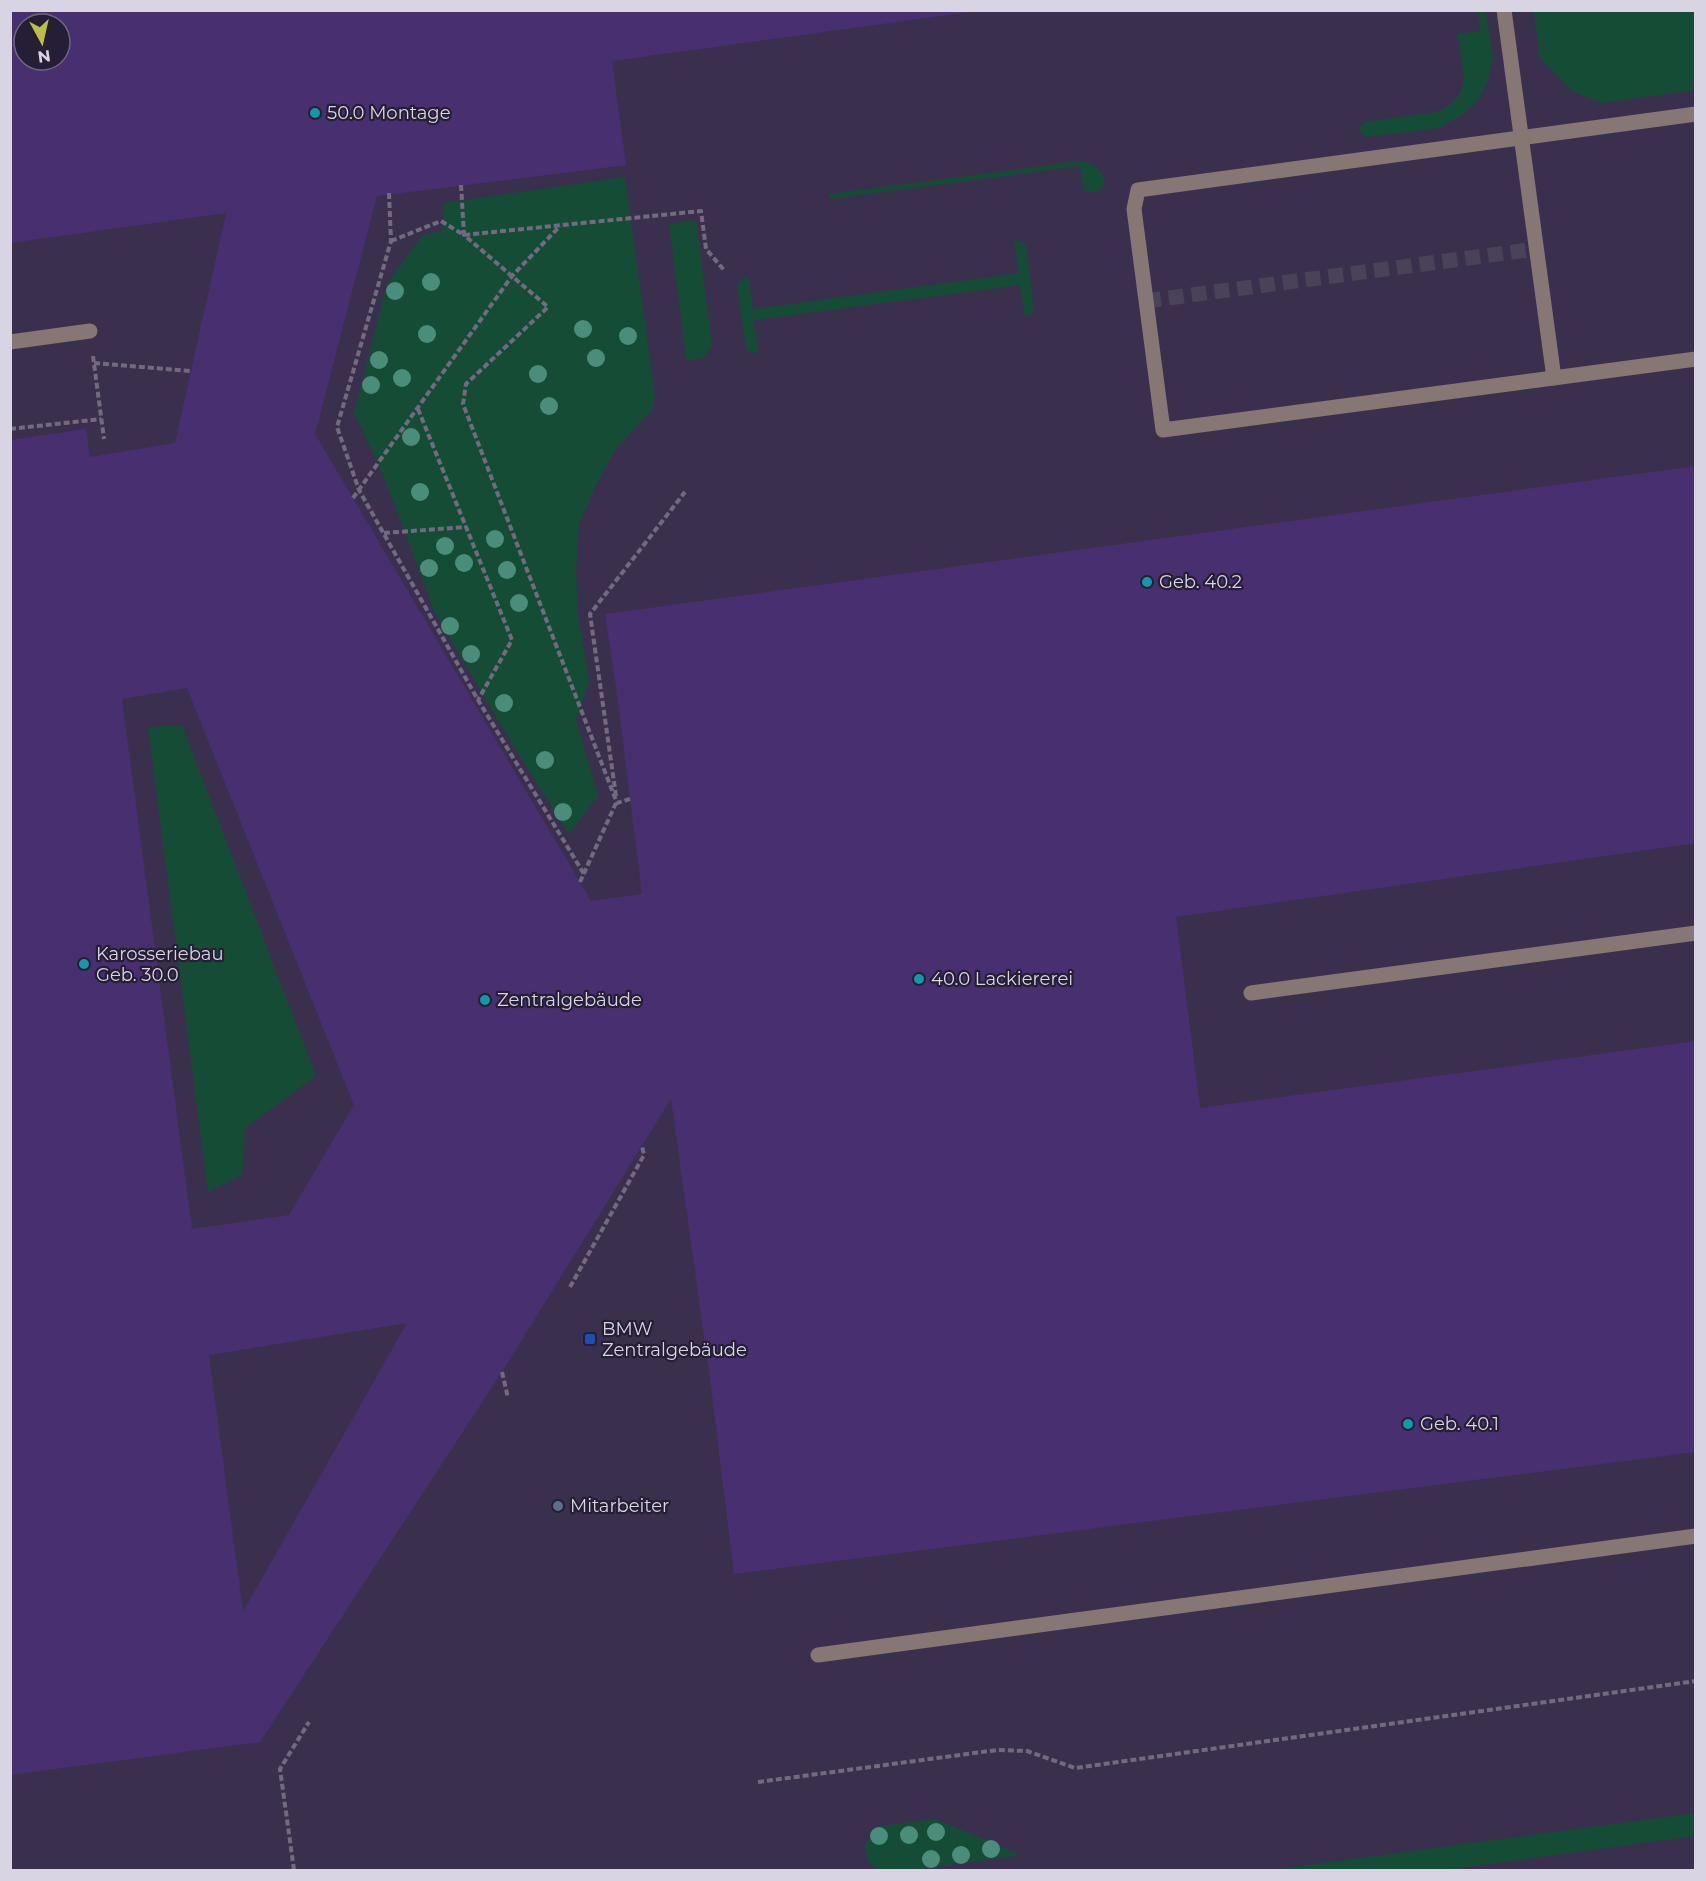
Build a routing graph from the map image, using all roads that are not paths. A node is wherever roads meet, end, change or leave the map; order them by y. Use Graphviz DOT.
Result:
graph roads {
  1 [pos="1504,10"];
  2 [pos="1695,114"];
  3 [pos="1522,138"];
  4 [pos="90,331"];
  5 [pos="10,342"];
  6 [pos="1695,359"];
  7 [pos="1554,378"];
  8 [pos="1695,933"];
  9 [pos="1251,993"];
  10 [pos="1695,1536"];
  11 [pos="818,1655"];
  1 -- 3 [label="lane"];
  2 -- 3 [label="lane"];
  3 -- 7 [label="lane"];
  3 -- 7 [label="lane"];
  4 -- 5 [label="lane"];
  6 -- 7 [label="lane"];
  8 -- 9 [label="lane"];
  10 -- 11 [label="lane"];
}
